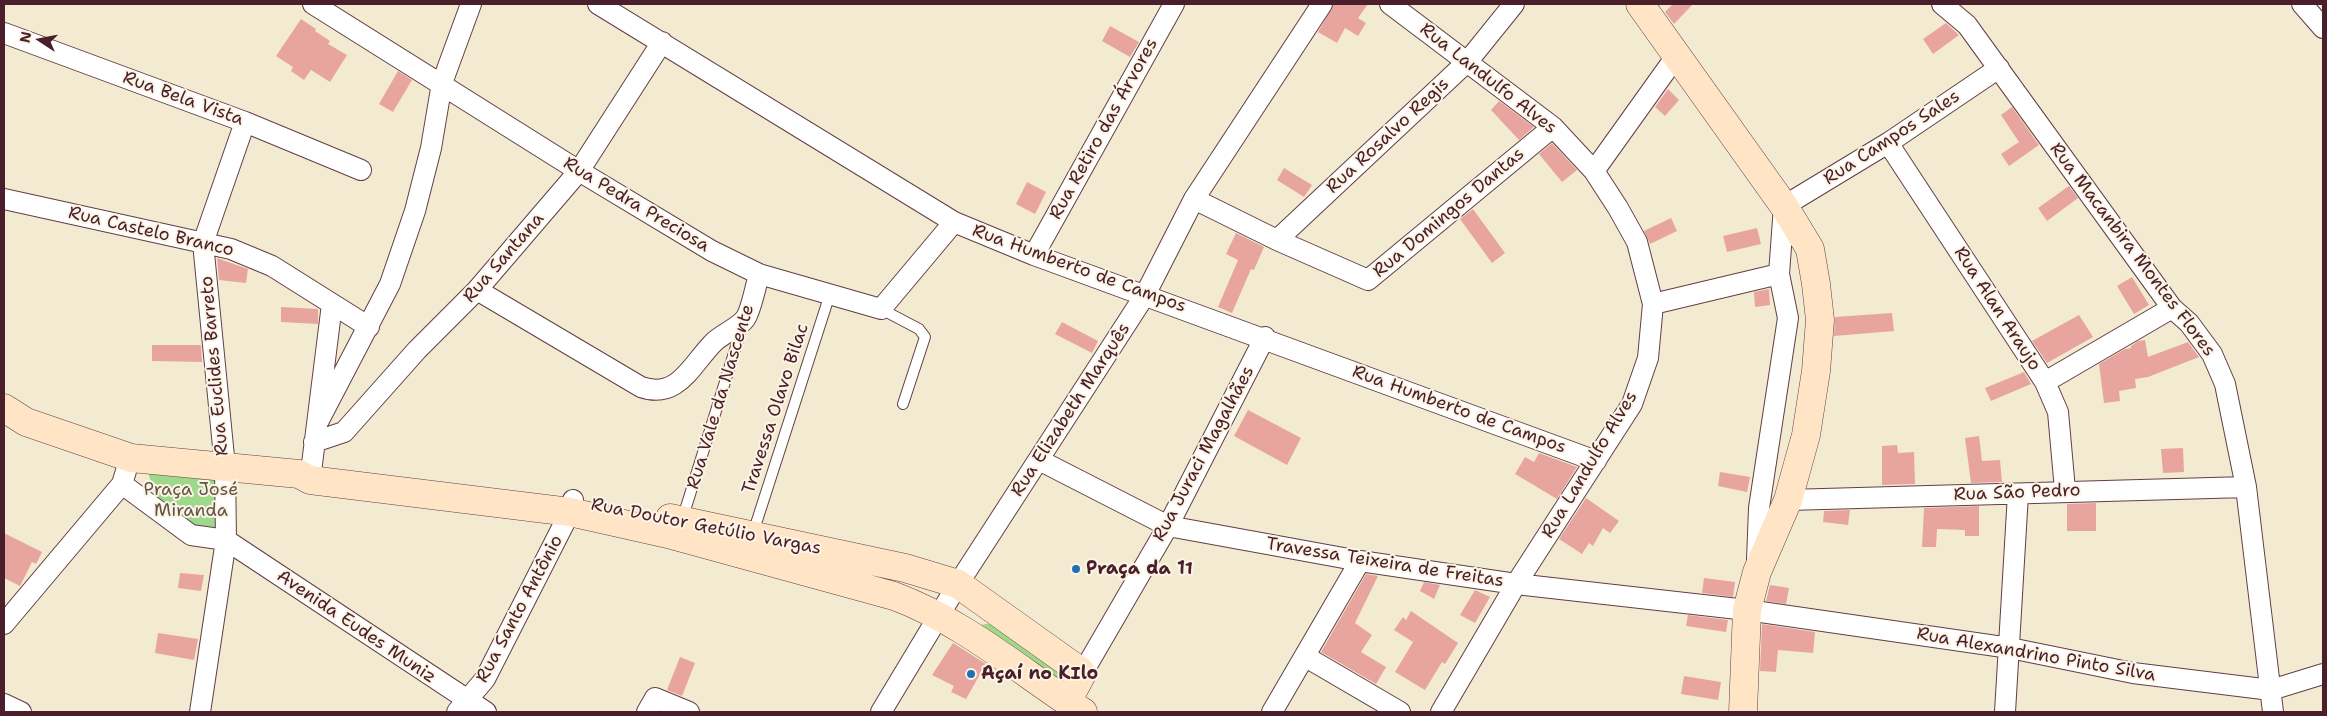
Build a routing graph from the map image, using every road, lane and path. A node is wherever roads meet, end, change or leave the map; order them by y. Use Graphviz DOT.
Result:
graph roads {
  1 [pos="312,4"];
  2 [pos="471,4"];
  3 [pos="598,4"];
  4 [pos="1174,4"];
  5 [pos="1322,4"];
  6 [pos="1390,4"];
  7 [pos="1514,4"];
  8 [pos="1640,4"];
  9 [pos="1942,4"];
  10 [pos="2302,4"];
  11 [pos="2323,28"];
  12 [pos="4,33"];
  13 [pos="662,42"];
  14 [pos="1677,55"];
  15 [pos="1468,61"];
  16 [pos="1999,68"];
  17 [pos="442,83"];
  18 [pos="244,122"];
  19 [pos="1553,127"];
  20 [pos="1888,142"];
  21 [pos="361,170"];
  22 [pos="579,171"];
  23 [pos="1594,171"];
  24 [pos="4,199"];
  25 [pos="1194,199"];
  26 [pos="1784,206"];
  27 [pos="954,222"];
  28 [pos="1277,240"];
  29 [pos="203,243"];
  30 [pos="1034,254"];
  31 [pos="759,274"];
  32 [pos="1778,274"];
  33 [pos="477,290"];
  34 [pos="830,294"];
  35 [pos="1145,295"];
  36 [pos="332,304"];
  37 [pos="1653,304"];
  38 [pos="2172,308"];
  39 [pos="881,309"];
  40 [pos="745,319"];
  41 [pos="370,327"];
  42 [pos="1265,337"];
  43 [pos="2045,382"];
  44 [pos="903,404"];
  45 [pos="4,408"];
  46 [pos="316,433"];
  47 [pos="131,458"];
  48 [pos="1039,460"];
  49 [pos="1596,461"];
  50 [pos="225,467"];
  51 [pos="307,475"];
  52 [pos="122,484"];
  53 [pos="2246,486"];
  54 [pos="2065,490"];
  55 [pos="2018,494"];
  56 [pos="1788,500"];
  57 [pos="572,506"];
  58 [pos="682,520"];
  59 [pos="1168,526"];
  60 [pos="753,535"];
  61 [pos="226,540"];
  62 [pos="1360,561"];
  63 [pos="1757,572"];
  64 [pos="958,584"];
  65 [pos="1516,584"];
  66 [pos="985,605"];
  67 [pos="1747,610"];
  68 [pos="939,616"];
  69 [pos="5,619"];
  70 [pos="966,632"];
  71 [pos="2010,648"];
  72 [pos="1306,657"];
  73 [pos="1078,670"];
  74 [pos="2323,674"];
  75 [pos="2271,690"];
  76 [pos="4,704"];
  77 [pos="651,705"];
  78 [pos="1067,705"];
  79 [pos="462,707"];
  80 [pos="21,712"];
  81 [pos="200,712"];
  82 [pos="486,712"];
  83 [pos="689,712"];
  84 [pos="881,712"];
  85 [pos="1272,712"];
  86 [pos="1400,712"];
  87 [pos="1441,712"];
  88 [pos="1742,712"];
  89 [pos="2005,712"];
  90 [pos="2273,712"];
  1 -- 17 [label="street, Rua Pedra Preciosa"];
  2 -- 17 [label="street"];
  3 -- 13 [label="street, Rua Humberto de Campos"];
  4 -- 30 [label="street, Rua Retiro das Árvores"];
  5 -- 25 [label="street, Rua Elizabeth Marquês"];
  6 -- 15 [label="street, Rua Landulfo Alves"];
  7 -- 15 [label="street, Rua Rosalvo Regis"];
  8 -- 14 [label="main road"];
  9 -- 16 [label="street, Rua Macanbira Montes Flores"];
  10 -- 11 [label="street"];
  12 -- 18 [label="street, Rua Bela Vista"];
  13 -- 22 [label="street, Rua Santana"];
  13 -- 27 [label="street, Rua Humberto de Campos"];
  14 -- 23 [label="street"];
  14 -- 26 [label="main road"];
  15 -- 19 [label="street, Rua Landulfo Alves"];
  15 -- 28 [label="street, Rua Rosalvo Regis"];
  16 -- 20 [label="street, Rua Campos Sales"];
  16 -- 38 [label="street, Rua Macanbira Montes Flores"];
  17 -- 22 [label="street, Rua Pedra Preciosa"];
  17 -- 41 [label="street"];
  18 -- 21 [label="street, Rua Bela Vista"];
  18 -- 29 [label="street, Rua Euclides Barreto"];
  19 -- 23 [label="street, Rua Landulfo Alves"];
  19 -- 28 [label="street, Rua Domingos Dantas"];
  20 -- 26 [label="street, Rua Campos Sales"];
  20 -- 43 [label="street, Rua Alan Araujo"];
  22 -- 31 [label="street, Rua Pedra Preciosa"];
  22 -- 33 [label="street, Rua Santana"];
  23 -- 37 [label="street, Rua Landulfo Alves"];
  24 -- 29 [label="street, Rua Castelo Branco"];
  25 -- 28 [label="street"];
  25 -- 35 [label="street, Rua Elizabeth Marquês"];
  26 -- 32 [label="street"];
  26 -- 56 [label="main road"];
  27 -- 30 [label="street, Rua Humberto de Campos"];
  27 -- 39 [label="street"];
  29 -- 36 [label="street, Rua Castelo Branco"];
  29 -- 50 [label="street, Rua Euclides Barreto"];
  30 -- 35 [label="street, Rua Humberto de Campos"];
  31 -- 34 [label="street, Rua Pedra Preciosa"];
  31 -- 40 [label="street, Rua Vale da Nascente"];
  32 -- 37 [label="street"];
  32 -- 63 [label="street"];
  33 -- 40 [label="street"];
  33 -- 46 [label="street, Rua Santana"];
  34 -- 39 [label="street, Rua Pedra Preciosa"];
  34 -- 60 [label="lane, Travessa Olavo Bilac"];
  35 -- 42 [label="street, Rua Humberto de Campos"];
  35 -- 48 [label="street, Rua Elizabeth Marquês"];
  36 -- 41 [label="street, Rua Castelo Branco"];
  36 -- 46 [label="street"];
  37 -- 49 [label="street, Rua Landulfo Alves"];
  38 -- 43 [label="street"];
  38 -- 53 [label="street, Rua Macanbira Montes Flores"];
  39 -- 44 [label="lane"];
  40 -- 58 [label="lane, Rua Vale da Nascente"];
  41 -- 46 [label="street"];
  42 -- 49 [label="street, Rua Humberto de Campos"];
  42 -- 59 [label="street, Rua Juraci Magalhães"];
  43 -- 54 [label="street, Rua Alan Araujo"];
  45 -- 47 [label="main road, Rua Doutor Getúlio Vargas"];
  46 -- 51 [label="street"];
  47 -- 50 [label="main road, Rua Doutor Getúlio Vargas"];
  47 -- 52 [label="street"];
  48 -- 59 [label="street, Travessa Teixeira de Freitas"];
  48 -- 64 [label="street, Rua Elizabeth Marquês"];
  49 -- 65 [label="street, Rua Landulfo Alves"];
  50 -- 51 [label="main road, Rua Doutor Getúlio Vargas"];
  50 -- 61 [label="street"];
  51 -- 57 [label="main road, Rua Doutor Getúlio Vargas"];
  52 -- 61 [label="street"];
  52 -- 69 [label="street"];
  53 -- 54 [label="street, Rua São Pedro"];
  53 -- 75 [label="street, Rua Macanbira Montes Flores"];
  54 -- 55 [label="street, Rua São Pedro"];
  55 -- 56 [label="street, Rua São Pedro"];
  55 -- 71 [label="street"];
  56 -- 63 [label="main road"];
  57 -- 58 [label="main road, Rua Doutor Getúlio Vargas"];
  57 -- 68 [label="main road, Rua Doutor Getúlio Vargas"];
  57 -- 79 [label="street, Rua Santo Antônio"];
  58 -- 60 [label="main road, Rua Doutor Getúlio Vargas"];
  59 -- 62 [label="street, Travessa Teixeira de Freitas"];
  59 -- 73 [label="street, Rua Juraci Magalhães"];
  60 -- 64 [label="main road, Rua Doutor Getúlio Vargas"];
  61 -- 79 [label="street, Avenida Eudes Muniz"];
  61 -- 81 [label="street"];
  62 -- 65 [label="street, Travessa Teixeira de Freitas"];
  62 -- 72 [label="street"];
  63 -- 67 [label="main road"];
  64 -- 66 [label="main road, Rua Doutor Getúlio Vargas"];
  64 -- 68 [label="street, Rua Elizabeth Marquês"];
  65 -- 67 [label="street, Travessa Teixeira de Freitas"];
  65 -- 87 [label="street, Rua Landulfo Alves"];
  66 -- 70 [label="main road"];
  66 -- 73 [label="main road, Rua Doutor Getúlio Vargas"];
  67 -- 71 [label="street, Rua Alexandrino Pinto Silva"];
  67 -- 88 [label="main road"];
  68 -- 70 [label="main road, Rua Doutor Getúlio Vargas"];
  68 -- 84 [label="street, Rua Elizabeth Marquês"];
  70 -- 78 [label="main road, Rua Doutor Getúlio Vargas"];
  71 -- 75 [label="street, Rua Alexandrino Pinto Silva"];
  71 -- 89 [label="street"];
  72 -- 85 [label="street"];
  72 -- 86 [label="street"];
  73 -- 78 [label="main road"];
  74 -- 75 [label="street, Rua Alexandrino Pinto Silva"];
  75 -- 90 [label="street, Rua Macanbira Montes Flores"];
  76 -- 80 [label="street"];
  77 -- 83 [label="street"];
  79 -- 82 [label="street, Avenida Eudes Muniz"];
}
